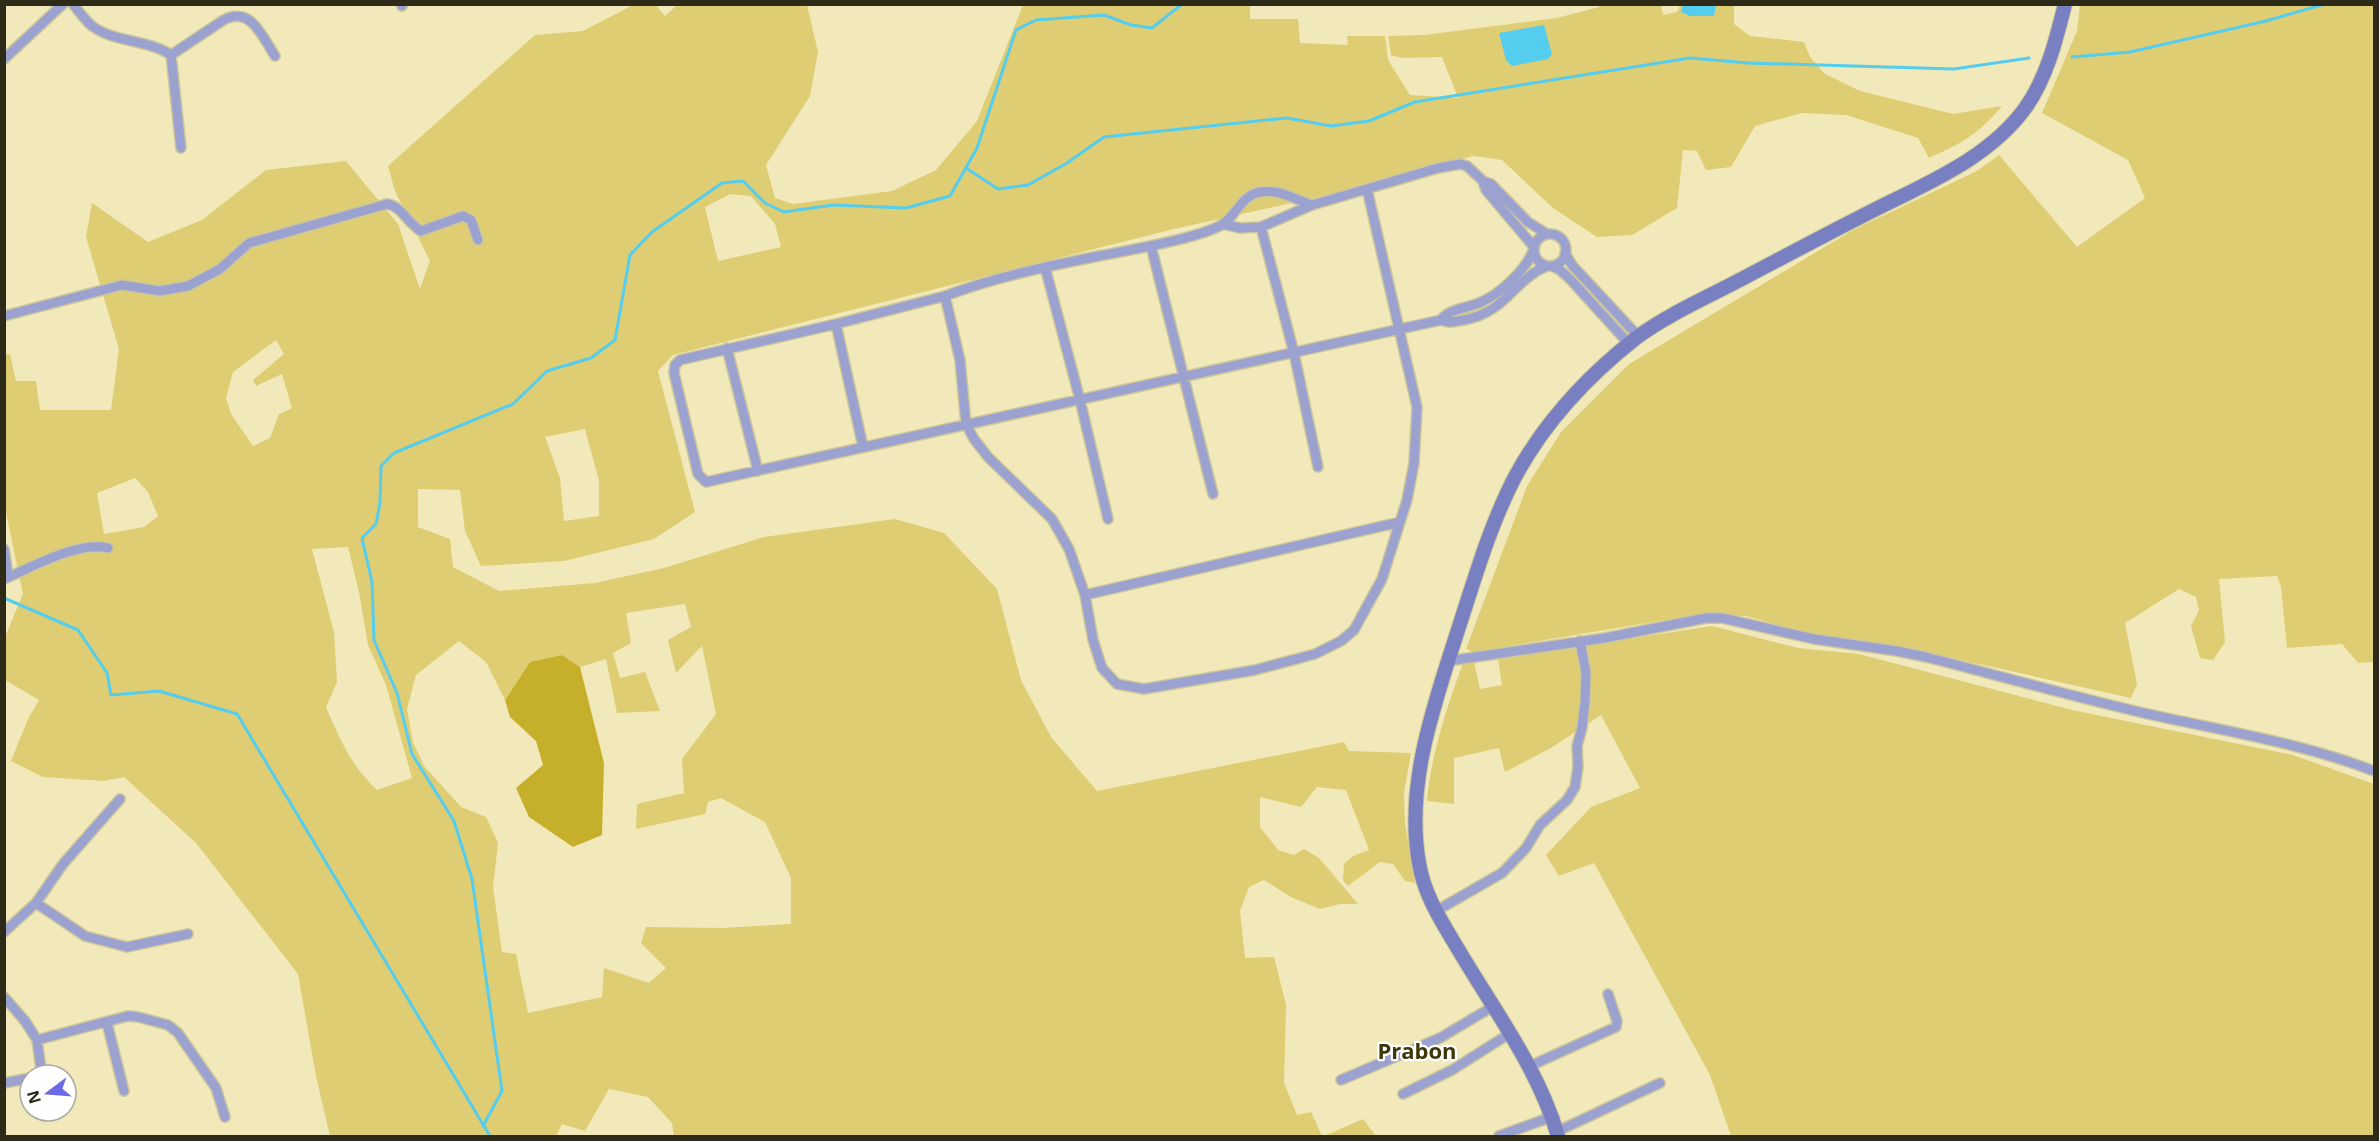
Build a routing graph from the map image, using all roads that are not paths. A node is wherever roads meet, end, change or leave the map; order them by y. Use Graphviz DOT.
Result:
graph roads {
  1 [pos="63,4"];
  2 [pos="73,4"];
  3 [pos="2065,4"];
  4 [pos="171,55"];
  5 [pos="275,56"];
  6 [pos="4,59"];
  7 [pos="181,148"];
  8 [pos="1483,181"];
  9 [pos="1367,189"];
  10 [pos="1312,205"];
  11 [pos="1223,224"];
  12 [pos="1261,226"];
  13 [pos="1547,234"];
  14 [pos="478,240"];
  15 [pos="1151,246"];
  16 [pos="1534,249"];
  17 [pos="1565,253"];
  18 [pos="1549,266"];
  19 [pos="1045,267"];
  20 [pos="1501,289"];
  21 [pos="945,296"];
  22 [pos="1509,297"];
  23 [pos="4,316"];
  24 [pos="1441,320"];
  25 [pos="836,324"];
  26 [pos="1398,330"];
  27 [pos="1634,340"];
  28 [pos="727,348"];
  29 [pos="1294,353"];
  30 [pos="1183,378"];
  31 [pos="1080,400"];
  32 [pos="966,424"];
  33 [pos="863,447"];
  34 [pos="1318,467"];
  35 [pos="758,471"];
  36 [pos="1213,494"];
  37 [pos="1108,519"];
  38 [pos="1400,522"];
  39 [pos="108,548"];
  40 [pos="4,549"];
  41 [pos="1085,595"];
  42 [pos="1580,641"];
  43 [pos="1448,661"];
  44 [pos="2374,771"];
  45 [pos="120,800"];
  46 [pos="36,903"];
  47 [pos="1436,911"];
  48 [pos="4,932"];
  49 [pos="188,934"];
  50 [pos="1608,994"];
  51 [pos="4,998"];
  52 [pos="1492,1007"];
  53 [pos="107,1023"];
  54 [pos="1509,1034"];
  55 [pos="37,1040"];
  56 [pos="40,1063"];
  57 [pos="1530,1066"];
  58 [pos="1341,1080"];
  59 [pos="1660,1083"];
  60 [pos="124,1091"];
  61 [pos="1403,1094"];
  62 [pos="225,1117"];
  63 [pos="1551,1117"];
  64 [pos="1557,1134"];
  65 [pos="1499,1137"];
  1 -- 6 [label="street"];
  2 -- 4 [label="street"];
  3 -- 27 [label="street"];
  4 -- 5 [label="street"];
  4 -- 7 [label="street"];
  8 -- 9 [label="street"];
  8 -- 13 [label="street"];
  8 -- 16 [label="street"];
  9 -- 10 [label="street"];
  9 -- 26 [label="street"];
  10 -- 11 [label="street"];
  10 -- 12 [label="street"];
  11 -- 12 [label="street"];
  11 -- 15 [label="street"];
  12 -- 29 [label="street"];
  13 -- 16 [label="street"];
  13 -- 17 [label="street"];
  14 -- 23 [label="street"];
  15 -- 19 [label="street"];
  15 -- 30 [label="street"];
  16 -- 18 [label="street"];
  16 -- 20 [label="street"];
  17 -- 18 [label="street"];
  17 -- 27 [label="street"];
  18 -- 22 [label="street"];
  18 -- 27 [label="street"];
  19 -- 21 [label="street"];
  19 -- 31 [label="street"];
  20 -- 22 [label="street"];
  20 -- 24 [label="street"];
  21 -- 25 [label="street"];
  21 -- 32 [label="street"];
  22 -- 24 [label="street"];
  24 -- 26 [label="street"];
  25 -- 28 [label="street"];
  25 -- 33 [label="street"];
  26 -- 29 [label="street"];
  26 -- 38 [label="street"];
  27 -- 43 [label="street"];
  28 -- 35 [label="street"];
  28 -- 35 [label="street"];
  29 -- 30 [label="street"];
  29 -- 34 [label="street"];
  30 -- 31 [label="street"];
  30 -- 36 [label="street"];
  31 -- 32 [label="street"];
  31 -- 37 [label="street"];
  32 -- 33 [label="street"];
  32 -- 41 [label="street"];
  33 -- 35 [label="street"];
  38 -- 41 [label="street"];
  38 -- 41 [label="street"];
  39 -- 40 [label="street"];
  42 -- 43 [label="street"];
  42 -- 44 [label="street"];
  42 -- 47 [label="street"];
  43 -- 47 [label="street"];
  45 -- 46 [label="street"];
  46 -- 48 [label="street"];
  46 -- 49 [label="street"];
  47 -- 52 [label="street"];
  50 -- 57 [label="street"];
  51 -- 55 [label="street"];
  52 -- 54 [label="street"];
  52 -- 58 [label="street"];
  53 -- 55 [label="street"];
  53 -- 60 [label="street"];
  53 -- 62 [label="street"];
  54 -- 57 [label="street"];
  54 -- 61 [label="street"];
  55 -- 56 [label="street"];
  57 -- 63 [label="street"];
  59 -- 64 [label="street"];
  63 -- 64 [label="street"];
  63 -- 65 [label="street"];
}
